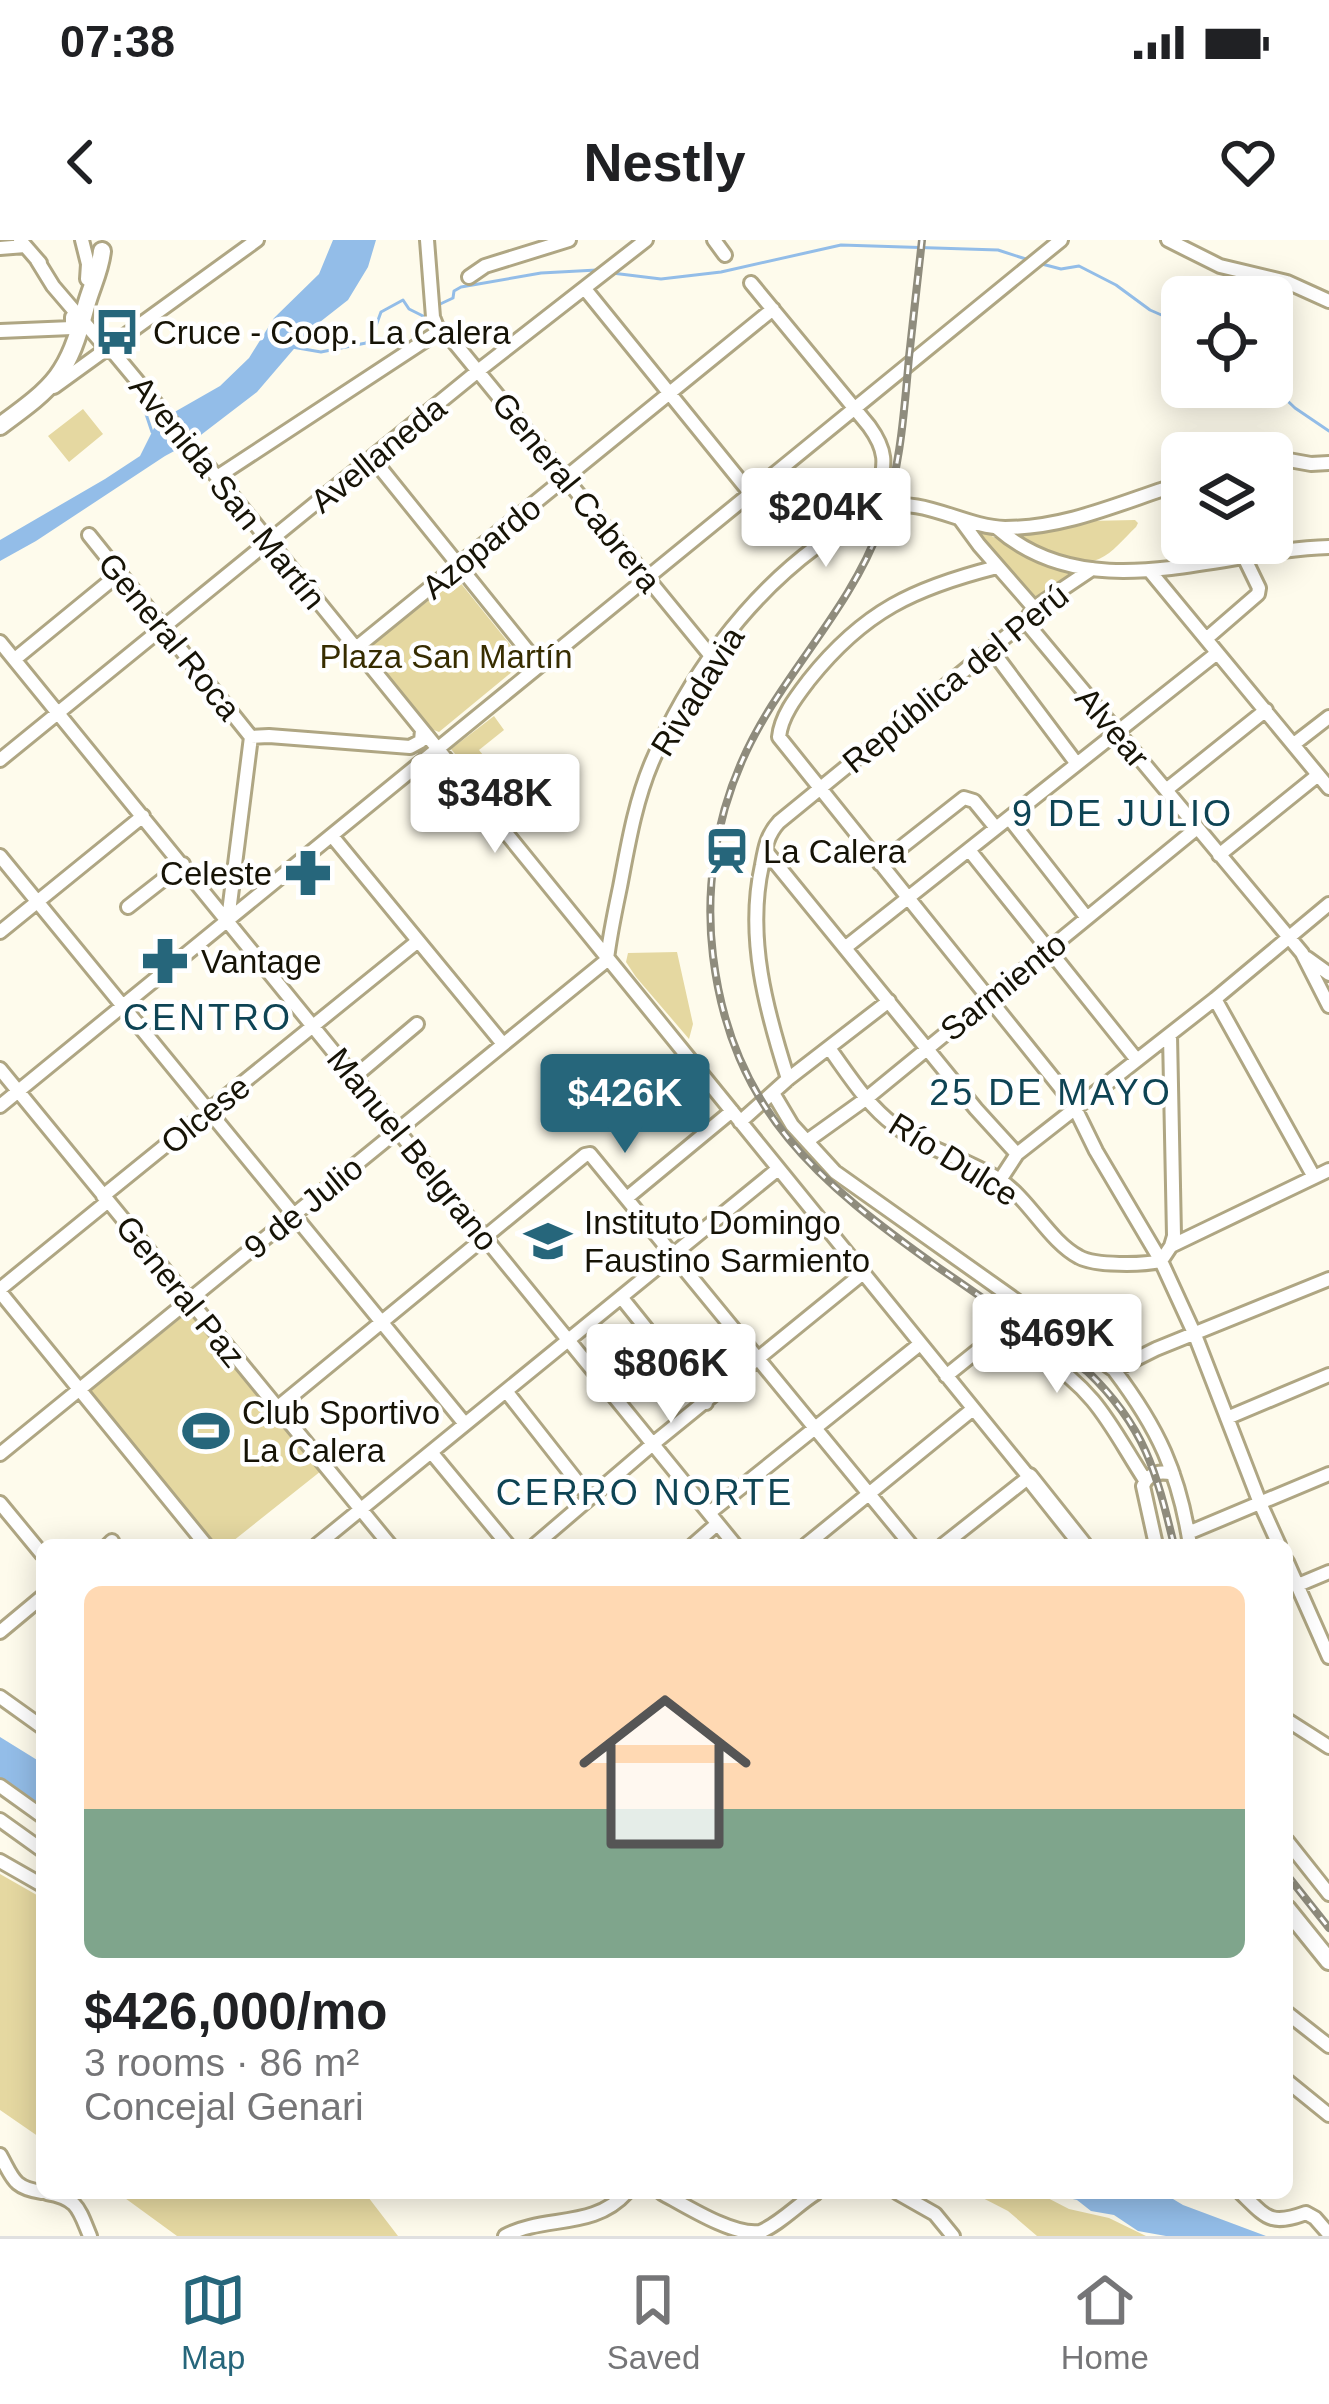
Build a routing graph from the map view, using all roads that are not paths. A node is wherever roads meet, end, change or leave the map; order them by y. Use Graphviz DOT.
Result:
graph roads {
  1 [pos="82,240"];
  2 [pos="257,240"];
  3 [pos="427,240"];
  4 [pos="568,240"];
  5 [pos="646,240"];
  6 [pos="713,240"];
  7 [pos="1061,240"];
  8 [pos="1168,240"];
  9 [pos="22,243"];
  10 [pos="105,246"];
  11 [pos="0,248"];
  12 [pos="725,255"];
  13 [pos="37,260"];
  14 [pos="470,277"];
  15 [pos="88,279"];
  16 [pos="751,283"];
  17 [pos="585,289"];
  18 [pos="1329,301"];
  19 [pos="772,308"];
  20 [pos="79,316"];
  21 [pos="437,324"];
  22 [pos="0,331"];
  23 [pos="109,347"];
  24 [pos="478,371"];
  25 [pos="669,392"];
  26 [pos="44,394"];
  27 [pos="855,409"];
  28 [pos="20,411"];
  29 [pos="0,426"];
  30 [pos="373,459"];
  31 [pos="1293,461"];
  32 [pos="1329,463"];
  33 [pos="1311,464"];
  34 [pos="1329,472"];
  35 [pos="217,477"];
  36 [pos="565,478"];
  37 [pos="1161,490"];
  38 [pos="751,494"];
  39 [pos="876,509"];
  40 [pos="960,518"];
  41 [pos="997,527"];
  42 [pos="89,535"];
  43 [pos="270,543"];
  44 [pos="1329,547"];
  45 [pos="1293,551"];
  46 [pos="1193,564"];
  47 [pos="1247,564"];
  48 [pos="459,566"];
  49 [pos="998,567"];
  50 [pos="1092,569"];
  51 [pos="1149,570"];
  52 [pos="120,573"];
  53 [pos="647,579"];
  54 [pos="1034,608"];
  55 [pos="1025,622"];
  56 [pos="164,627"];
  57 [pos="1206,639"];
  58 [pos="0,642"];
  59 [pos="356,648"];
  60 [pos="991,649"];
  61 [pos="1217,653"];
  62 [pos="711,656"];
  63 [pos="8,659"];
  64 [pos="538,665"];
  65 [pos="1266,710"];
  66 [pos="58,712"];
  67 [pos="1329,717"];
  68 [pos="422,728"];
  69 [pos="1117,731"];
  70 [pos="251,737"];
  71 [pos="1294,744"];
  72 [pos="410,747"];
  73 [pos="439,749"];
  74 [pos="0,760"];
  75 [pos="1077,764"];
  76 [pos="418,766"];
  77 [pos="1318,775"];
  78 [pos="1329,788"];
  79 [pos="819,789"];
  80 [pos="1166,790"];
  81 [pos="143,816"];
  82 [pos="1009,818"];
  83 [pos="996,828"];
  84 [pos="1197,828"];
  85 [pos="332,836"];
  86 [pos="765,850"];
  87 [pos="969,850"];
  88 [pos="1219,855"];
  89 [pos="0,856"];
  90 [pos="183,864"];
  91 [pos="880,864"];
  92 [pos="908,898"];
  93 [pos="38,902"];
  94 [pos="1329,904"];
  95 [pos="128,907"];
  96 [pos="1088,918"];
  97 [pos="228,921"];
  98 [pos="611,931"];
  99 [pos="0,932"];
  100 [pos="588,934"];
  101 [pos="1287,938"];
  102 [pos="418,941"];
  103 [pos="846,947"];
  104 [pos="1049,949"];
  105 [pos="1302,953"];
  106 [pos="608,960"];
  107 [pos="1329,974"];
  108 [pos="988,999"];
  109 [pos="1215,999"];
  110 [pos="889,1001"];
  111 [pos="123,1006"];
  112 [pos="1329,1006"];
  113 [pos="417,1024"];
  114 [pos="313,1025"];
  115 [pos="1169,1035"];
  116 [pos="503,1044"];
  117 [pos="829,1048"];
  118 [pos="927,1048"];
  119 [pos="1137,1060"];
  120 [pos="0,1069"];
  121 [pos="354,1077"];
  122 [pos="788,1079"];
  123 [pos="18,1091"];
  124 [pos="773,1093"];
  125 [pos="867,1098"];
  126 [pos="0,1106"];
  127 [pos="1076,1109"];
  128 [pos="208,1111"];
  129 [pos="736,1117"];
  130 [pos="398,1129"];
  131 [pos="807,1141"];
  132 [pos="1017,1154"];
  133 [pos="778,1169"];
  134 [pos="1329,1170"];
  135 [pos="1314,1177"];
  136 [pos="1000,1180"];
  137 [pos="628,1197"];
  138 [pos="105,1199"];
  139 [pos="293,1216"];
  140 [pos="485,1237"];
  141 [pos="1171,1246"];
  142 [pos="674,1253"];
  143 [pos="1161,1261"];
  144 [pos="863,1273"];
  145 [pos="1329,1279"];
  146 [pos="0,1291"];
  147 [pos="621,1297"];
  148 [pos="188,1301"];
  149 [pos="381,1322"];
  150 [pos="1195,1335"];
  151 [pos="568,1339"];
  152 [pos="920,1344"];
  153 [pos="758,1359"];
  154 [pos="1114,1370"];
  155 [pos="1329,1375"];
  156 [pos="946,1376"];
  157 [pos="79,1390"];
  158 [pos="506,1391"];
  159 [pos="706,1403"];
  160 [pos="277,1408"];
  161 [pos="973,1409"];
  162 [pos="1227,1418"];
  163 [pos="465,1424"];
  164 [pos="815,1428"];
  165 [pos="654,1443"];
  166 [pos="431,1452"];
  167 [pos="0,1454"];
  168 [pos="1173,1474"];
  169 [pos="1329,1474"];
  170 [pos="1029,1477"];
  171 [pos="1145,1480"];
  172 [pos="868,1494"];
  173 [pos="590,1498"];
  174 [pos="1260,1502"];
  175 [pos="0,1503"];
  176 [pos="361,1509"];
  177 [pos="713,1519"];
  178 [pos="201,1539"];
  179 [pos="324,1539"];
  180 [pos="385,1539"];
  181 [pos="503,1539"];
  182 [pos="542,1539"];
  183 [pos="698,1539"];
  184 [pos="730,1539"];
  185 [pos="813,1539"];
  186 [pos="906,1539"];
  187 [pos="952,1539"];
  188 [pos="1077,1539"];
  189 [pos="1155,1539"];
  190 [pos="1189,1539"];
  191 [pos="1276,1539"];
  192 [pos="36,1547"];
  193 [pos="1329,1572"];
  194 [pos="1293,1575"];
  195 [pos="1298,1585"];
  196 [pos="36,1603"];
  197 [pos="0,1632"];
  198 [pos="1329,1657"];
  199 [pos="0,1697"];
  200 [pos="36,1723"];
  201 [pos="1293,1724"];
  202 [pos="1329,1748"];
  203 [pos="0,1786"];
  204 [pos="36,1812"];
  205 [pos="0,1820"];
  206 [pos="36,1846"];
  207 [pos="1293,1849"];
  208 [pos="0,1861"];
  209 [pos="36,1882"];
  210 [pos="1329,1894"];
  211 [pos="1293,1917"];
  212 [pos="1293,1925"];
  213 [pos="1305,1932"];
  214 [pos="1329,1961"];
  215 [pos="1293,2018"];
  216 [pos="1329,2045"];
  217 [pos="1293,2086"];
  218 [pos="1329,2115"];
  219 [pos="0,2155"];
  220 [pos="36,2191"];
  221 [pos="69,2199"];
  222 [pos="619,2199"];
  223 [pos="672,2199"];
  224 [pos="808,2199"];
  225 [pos="909,2199"];
  226 [pos="1247,2199"];
  227 [pos="1329,2234"];
  228 [pos="90,2236"];
  229 [pos="505,2236"];
  230 [pos="952,2236"];
  1 -- 15 [label="street"];
  2 -- 23 [label="street"];
  3 -- 21 [label="street"];
  4 -- 14 [label="street"];
  5 -- 17 [label="street, Avellaneda"];
  6 -- 12 [label="street"];
  7 -- 27 [label="street"];
  8 -- 18 [label="street"];
  9 -- 11 [label="street"];
  9 -- 13 [label="street"];
  10 -- 15 [label="main road"];
  10 -- 20 [label="main road"];
  13 -- 20 [label="street, Avenida San Martín"];
  13 -- 20 [label="street"];
  15 -- 20 [label="main road"];
  16 -- 19 [label="street"];
  17 -- 24 [label="street, Avellaneda"];
  17 -- 25 [label="street"];
  19 -- 25 [label="street, Azopardo"];
  19 -- 27 [label="street"];
  20 -- 22 [label="street"];
  20 -- 23 [label="street, Avenida San Martín"];
  20 -- 26 [label="main road"];
  20 -- 28 [label="main road"];
  21 -- 24 [label="street, General Cabrera"];
  21 -- 35 [label="street"];
  23 -- 26 [label="street"];
  23 -- 35 [label="street, Avenida San Martín"];
  24 -- 30 [label="street, Avellaneda"];
  24 -- 36 [label="street, General Cabrera"];
  25 -- 36 [label="street, Azopardo"];
  25 -- 38 [label="street"];
  26 -- 28 [label="main road"];
  27 -- 38 [label="street"];
  27 -- 39 [label="street"];
  28 -- 29 [label="main road"];
  30 -- 43 [label="street, Avellaneda"];
  30 -- 48 [label="street"];
  31 -- 33 [label="street"];
  32 -- 33 [label="street"];
  33 -- 34 [label="street"];
  35 -- 43 [label="street, Avenida San Martín"];
  36 -- 48 [label="street, Azopardo"];
  36 -- 53 [label="street, General Cabrera"];
  37 -- 41 [label="street"];
  38 -- 53 [label="street"];
  39 -- 40 [label="street"];
  39 -- 62 [label="street, Rivadavia"];
  40 -- 41 [label="street"];
  40 -- 49 [label="street"];
  41 -- 50 [label="street"];
  42 -- 52 [label="street, General Roca"];
  43 -- 56 [label="street, Avellaneda"];
  43 -- 59 [label="street, Avenida San Martín"];
  44 -- 45 [label="street"];
  46 -- 51 [label="street"];
  47 -- 57 [label="street"];
  48 -- 59 [label="street, Azopardo"];
  48 -- 64 [label="street"];
  49 -- 54 [label="street"];
  49 -- 79 [label="street"];
  50 -- 51 [label="street"];
  50 -- 54 [label="street, República del Perú"];
  51 -- 57 [label="street"];
  52 -- 56 [label="street, General Roca"];
  52 -- 63 [label="street"];
  53 -- 62 [label="street, General Cabrera"];
  53 -- 64 [label="street"];
  54 -- 55 [label="street, República del Perú"];
  55 -- 60 [label="street, República del Perú"];
  55 -- 69 [label="street, Alvear"];
  56 -- 66 [label="street, Avellaneda"];
  56 -- 70 [label="street, General Roca"];
  57 -- 61 [label="street"];
  58 -- 63 [label="street, Manuel Belgrano"];
  59 -- 68 [label="street, Avenida San Martín"];
  60 -- 75 [label="street"];
  60 -- 79 [label="street, República del Perú"];
  61 -- 65 [label="street"];
  61 -- 69 [label="street"];
  62 -- 98 [label="street, Rivadavia"];
  63 -- 66 [label="street, Manuel Belgrano"];
  64 -- 73 [label="street"];
  65 -- 71 [label="street"];
  65 -- 80 [label="street"];
  66 -- 74 [label="street, Avellaneda"];
  66 -- 81 [label="street, Manuel Belgrano"];
  67 -- 71 [label="street"];
  68 -- 72 [label="street"];
  68 -- 73 [label="street, Avenida San Martín"];
  69 -- 75 [label="street"];
  69 -- 80 [label="street, Alvear"];
  70 -- 72 [label="street"];
  70 -- 97 [label="street"];
  71 -- 77 [label="street"];
  72 -- 76 [label="street"];
  73 -- 76 [label="street"];
  73 -- 100 [label="street, Avenida San Martín"];
  75 -- 82 [label="street"];
  76 -- 85 [label="street"];
  77 -- 78 [label="street"];
  77 -- 88 [label="street"];
  79 -- 86 [label="street, República del Perú"];
  79 -- 91 [label="street"];
  80 -- 84 [label="street, Alvear"];
  81 -- 90 [label="street, Manuel Belgrano"];
  81 -- 93 [label="street"];
  82 -- 83 [label="street"];
  82 -- 96 [label="street"];
  83 -- 87 [label="street"];
  83 -- 91 [label="street"];
  84 -- 88 [label="street, Alvear"];
  84 -- 96 [label="street, Sarmiento"];
  85 -- 97 [label="street"];
  85 -- 102 [label="street"];
  86 -- 103 [label="street"];
  86 -- 122 [label="street"];
  87 -- 92 [label="street"];
  87 -- 104 [label="street"];
  88 -- 101 [label="street, Alvear"];
  89 -- 93 [label="street"];
  90 -- 95 [label="street"];
  90 -- 97 [label="street, Manuel Belgrano"];
  91 -- 92 [label="street"];
  92 -- 103 [label="street"];
  92 -- 108 [label="street"];
  93 -- 99 [label="street"];
  93 -- 111 [label="street"];
  94 -- 101 [label="street"];
  96 -- 104 [label="street, Sarmiento"];
  97 -- 111 [label="street"];
  97 -- 114 [label="street, Manuel Belgrano"];
  98 -- 100 [label="street"];
  98 -- 106 [label="street, Rivadavia"];
  100 -- 106 [label="street, Avenida San Martín"];
  101 -- 105 [label="street, Alvear"];
  101 -- 109 [label="street"];
  102 -- 114 [label="street, Olcese"];
  102 -- 116 [label="street"];
  103 -- 110 [label="street"];
  104 -- 108 [label="street, Sarmiento"];
  104 -- 119 [label="street"];
  105 -- 107 [label="street"];
  105 -- 112 [label="street, Alvear"];
  106 -- 116 [label="street, 9 de Julio"];
  106 -- 129 [label="street, Avenida San Martín"];
  108 -- 118 [label="street, Sarmiento"];
  108 -- 127 [label="street"];
  109 -- 115 [label="street"];
  109 -- 135 [label="street"];
  110 -- 117 [label="street"];
  110 -- 118 [label="street"];
  111 -- 123 [label="street"];
  111 -- 128 [label="street"];
  113 -- 121 [label="street"];
  114 -- 121 [label="street, Manuel Belgrano"];
  114 -- 128 [label="street, Olcese"];
  115 -- 119 [label="street"];
  115 -- 141 [label="street"];
  116 -- 130 [label="street, 9 de Julio"];
  117 -- 122 [label="street"];
  117 -- 125 [label="street, Río Dulce"];
  118 -- 125 [label="street, Sarmiento"];
  118 -- 132 [label="street"];
  119 -- 127 [label="street"];
  120 -- 123 [label="street, General Paz"];
  121 -- 130 [label="street, Manuel Belgrano"];
  122 -- 124 [label="street"];
  123 -- 126 [label="street"];
  123 -- 138 [label="street, General Paz"];
  124 -- 129 [label="street"];
  124 -- 131 [label="street"];
  125 -- 131 [label="street, Sarmiento"];
  125 -- 136 [label="street, Río Dulce"];
  127 -- 132 [label="street"];
  127 -- 143 [label="street"];
  128 -- 138 [label="street, Olcese"];
  128 -- 139 [label="street"];
  129 -- 133 [label="street, Avenida San Martín"];
  129 -- 137 [label="street"];
  130 -- 139 [label="street, 9 de Julio"];
  130 -- 140 [label="street, Manuel Belgrano"];
  131 -- 154 [label="street"];
  132 -- 136 [label="street"];
  133 -- 142 [label="street"];
  133 -- 144 [label="street, Avenida San Martín"];
  134 -- 135 [label="street"];
  135 -- 141 [label="street"];
  136 -- 143 [label="street, Río Dulce"];
  137 -- 140 [label="street"];
  137 -- 142 [label="street"];
  138 -- 146 [label="street, Olcese"];
  138 -- 148 [label="street, General Paz"];
  139 -- 148 [label="street, 9 de Julio"];
  139 -- 149 [label="street"];
  140 -- 149 [label="street"];
  140 -- 151 [label="street, Manuel Belgrano"];
  141 -- 143 [label="street"];
  142 -- 147 [label="street"];
  142 -- 153 [label="street"];
  143 -- 150 [label="street"];
  144 -- 152 [label="street, Avenida San Martín"];
  144 -- 153 [label="street"];
  145 -- 150 [label="street"];
  146 -- 157 [label="street"];
  147 -- 151 [label="street"];
  147 -- 159 [label="street"];
  148 -- 157 [label="street, 9 de Julio"];
  148 -- 160 [label="street, General Paz"];
  149 -- 160 [label="street"];
  149 -- 163 [label="street"];
  150 -- 154 [label="street"];
  150 -- 162 [label="street"];
  151 -- 158 [label="street"];
  151 -- 165 [label="street, Manuel Belgrano"];
  152 -- 156 [label="street, Avenida San Martín"];
  152 -- 164 [label="street"];
  153 -- 159 [label="street"];
  153 -- 164 [label="street"];
  154 -- 168 [label="street"];
  155 -- 162 [label="street"];
  156 -- 161 [label="street, Avenida San Martín"];
  156 -- 171 [label="street"];
  157 -- 167 [label="street, 9 de Julio"];
  157 -- 178 [label="street"];
  158 -- 163 [label="street"];
  158 -- 173 [label="street"];
  159 -- 165 [label="street"];
  160 -- 176 [label="street, General Paz"];
  161 -- 170 [label="street, Avenida San Martín"];
  161 -- 172 [label="street"];
  162 -- 174 [label="street"];
  163 -- 166 [label="street"];
  164 -- 172 [label="street"];
  164 -- 177 [label="street"];
  165 -- 173 [label="street"];
  165 -- 177 [label="street, Manuel Belgrano"];
  166 -- 176 [label="street"];
  166 -- 181 [label="street"];
  168 -- 171 [label="street"];
  168 -- 190 [label="street"];
  169 -- 174 [label="street"];
  170 -- 187 [label="street"];
  170 -- 188 [label="main road"];
  171 -- 189 [label="street"];
  172 -- 185 [label="street"];
  172 -- 186 [label="street"];
  173 -- 182 [label="street"];
  174 -- 190 [label="street"];
  174 -- 191 [label="street"];
  175 -- 192 [label="street"];
  176 -- 179 [label="street"];
  176 -- 180 [label="street, General Paz"];
  177 -- 183 [label="street"];
  177 -- 184 [label="street, Manuel Belgrano"];
  193 -- 195 [label="street"];
  194 -- 195 [label="street"];
  195 -- 198 [label="street"];
  196 -- 197 [label="street"];
  199 -- 200 [label="street"];
  201 -- 202 [label="street"];
  203 -- 204 [label="street"];
  205 -- 206 [label="street"];
  207 -- 210 [label="street"];
  208 -- 209 [label="street"];
  211 -- 213 [label="main road"];
  212 -- 213 [label="street"];
  213 -- 214 [label="main road"];
  215 -- 216 [label="street"];
  217 -- 218 [label="street"];
  219 -- 220 [label="street"];
  221 -- 228 [label="street"];
  222 -- 229 [label="street"];
  223 -- 224 [label="street"];
  225 -- 230 [label="street"];
  226 -- 227 [label="street"];
}
